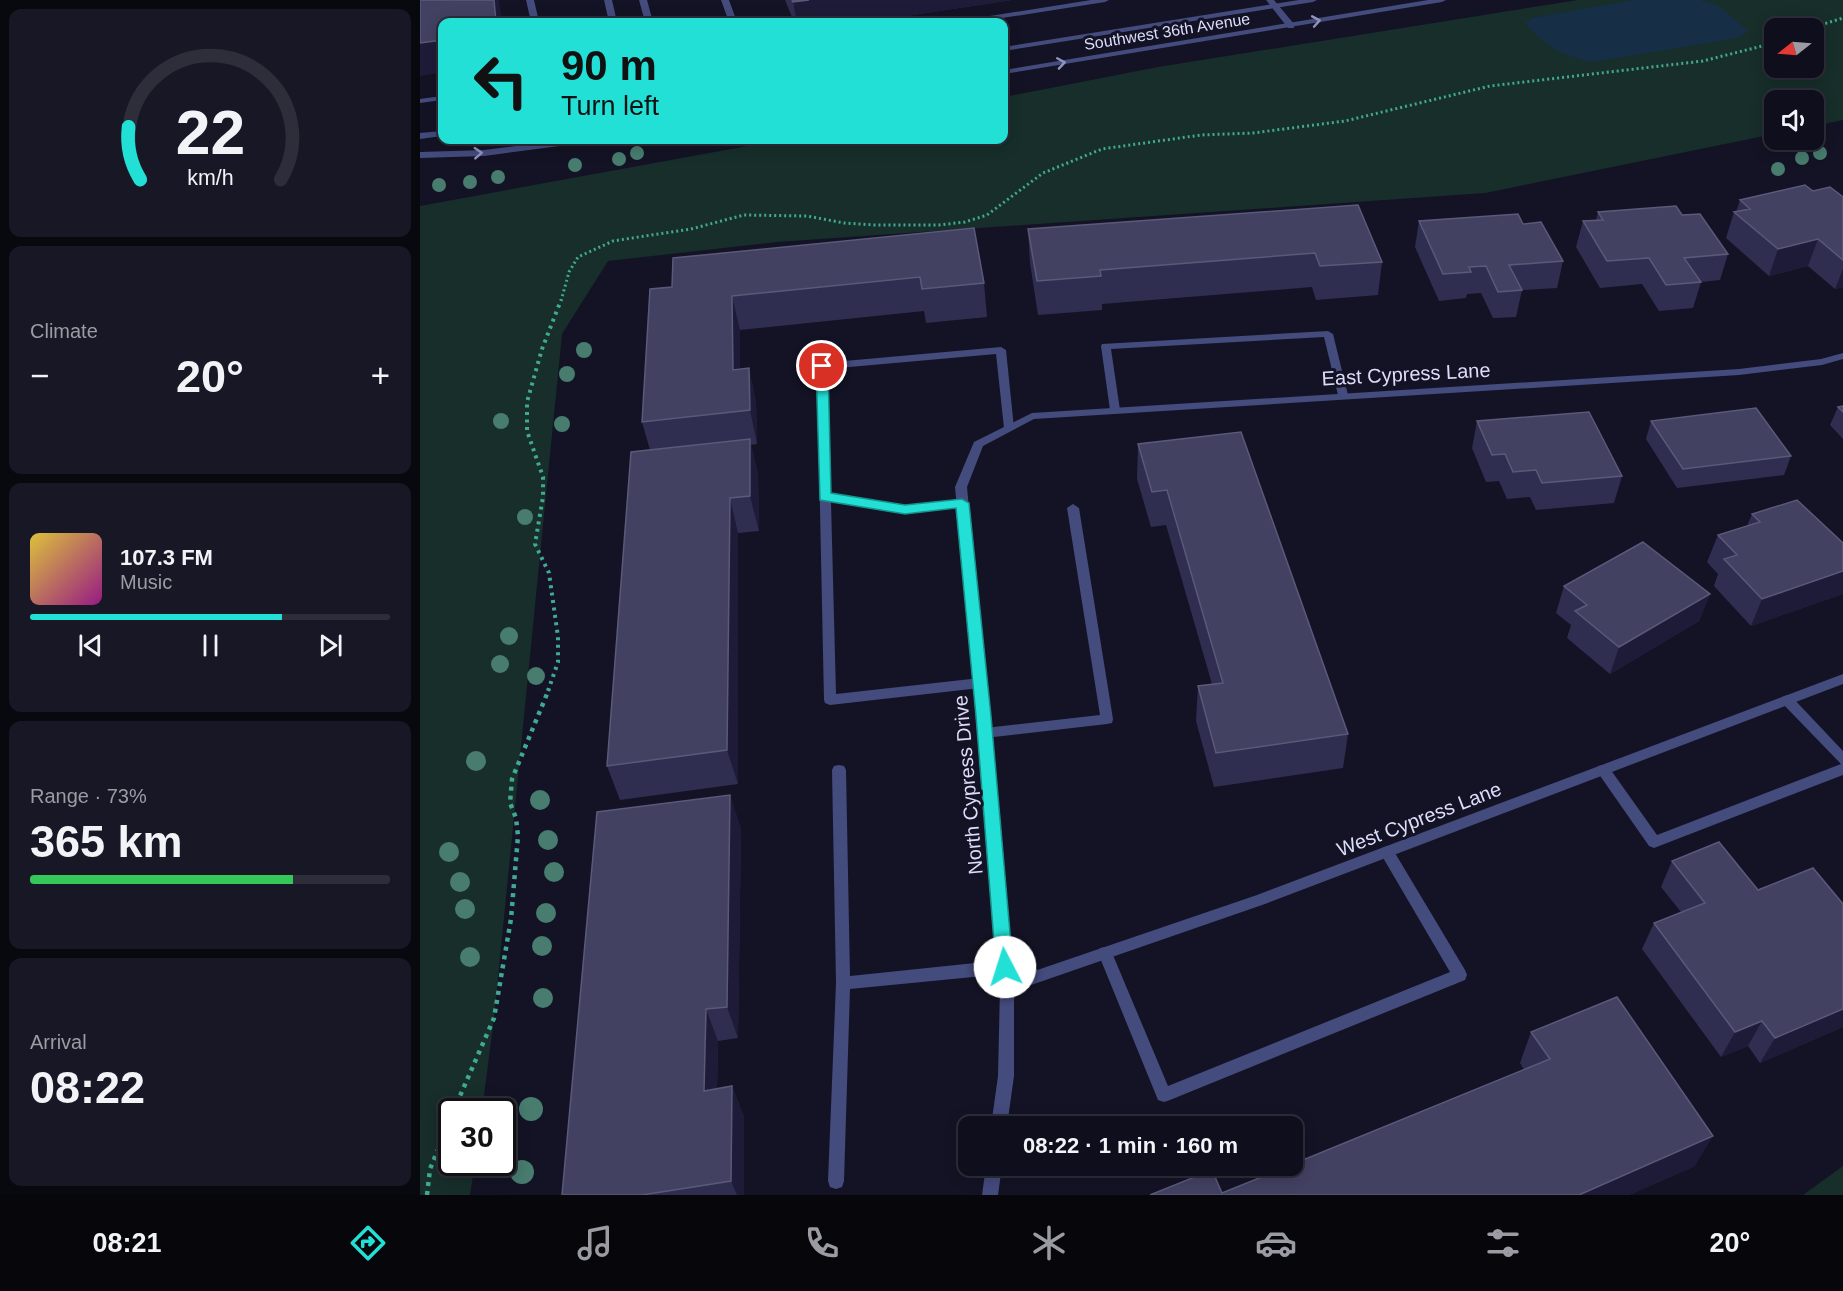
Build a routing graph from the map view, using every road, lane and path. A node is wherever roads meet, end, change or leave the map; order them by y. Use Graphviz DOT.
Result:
graph roads {
  1 [pos="530,0"];
  2 [pos="608,0"];
  3 [pos="643,0"];
  4 [pos="724,0"];
  5 [pos="1105,0"];
  6 [pos="1313,0"];
  7 [pos="1442,0"];
  8 [pos="1272,3"];
  9 [pos="534,18"];
  10 [pos="611,18"];
  11 [pos="649,18"];
  12 [pos="731,18"];
  13 [pos="990,18"];
  14 [pos="1843,18"];
  15 [pos="1824,24"];
  16 [pos="1291,26"];
  17 [pos="1764,45"];
  18 [pos="1008,48"];
  19 [pos="1008,71"];
  20 [pos="438,99"];
  21 [pos="420,101"];
  22 [pos="438,134"];
  23 [pos="420,136"];
  24 [pos="552,144"];
  25 [pos="420,155"];
  26 [pos="1843,356"];
  27 [pos="1343,396"];
  28 [pos="1115,410"];
  29 [pos="1009,428"];
  30 [pos="978,444"];
  31 [pos="825,497"];
  32 [pos="962,503"];
  33 [pos="1073,508"];
  34 [pos="1843,679"];
  35 [pos="980,683"];
  36 [pos="1787,700"];
  37 [pos="985,733"];
  38 [pos="1843,760"];
  39 [pos="1843,769"];
  40 [pos="839,770"];
  41 [pos="1603,770"];
  42 [pos="1388,852"];
  43 [pos="1105,953"];
  44 [pos="1005,967"];
  45 [pos="843,983"];
  46 [pos="1007,987"];
  47 [pos="459,1098"];
  48 [pos="1000,1116"];
  49 [pos="438,1149"];
  50 [pos="993,1176"];
  51 [pos="836,1181"];
  52 [pos="427,1195"];
  53 [pos="990,1195"];
  1 -- 9 [label="street"];
  2 -- 10 [label="street"];
  3 -- 11 [label="street"];
  4 -- 12 [label="street"];
  5 -- 13 [label="street"];
  6 -- 8 [label="street, Southwest 36th Avenue"];
  16 -- 7 [label="street, Southwest 36th Avenue, one-way"];
  8 -- 16 [label="street"];
  8 -- 18 [label="street, Southwest 36th Avenue"];
  14 -- 15 [label="path"];
  19 -- 16 [label="street, Southwest 36th Avenue, one-way"];
  17 -- 47 [label="path"];
  20 -- 21 [label="street"];
  22 -- 23 [label="street"];
  25 -- 24 [label="street, one-way"];
  26 -- 27 [label="street, East Cypress Lane"];
  27 -- 28 [label="street, East Cypress Lane"];
  27 -- 28 [label="street"];
  28 -- 29 [label="street, East Cypress Lane"];
  29 -- 30 [label="street, East Cypress Lane"];
  29 -- 31 [label="street"];
  30 -- 32 [label="street, North Cypress Drive"];
  31 -- 32 [label="street"];
  31 -- 35 [label="street"];
  32 -- 35 [label="street, North Cypress Drive"];
  33 -- 37 [label="street"];
  34 -- 36 [label="street, West Cypress Lane"];
  35 -- 37 [label="street, North Cypress Drive"];
  36 -- 38 [label="street"];
  36 -- 41 [label="street, West Cypress Lane"];
  37 -- 44 [label="street, North Cypress Drive"];
  39 -- 41 [label="street"];
  40 -- 45 [label="street"];
  41 -- 42 [label="street, West Cypress Lane"];
  42 -- 43 [label="street, West Cypress Lane"];
  42 -- 43 [label="street"];
  43 -- 46 [label="street, West Cypress Lane"];
  44 -- 45 [label="street"];
  44 -- 46 [label="street, North Cypress Drive"];
  45 -- 51 [label="street"];
  46 -- 48 [label="street, North Cypress Drive"];
  49 -- 52 [label="path"];
  50 -- 53 [label="street"];
}
